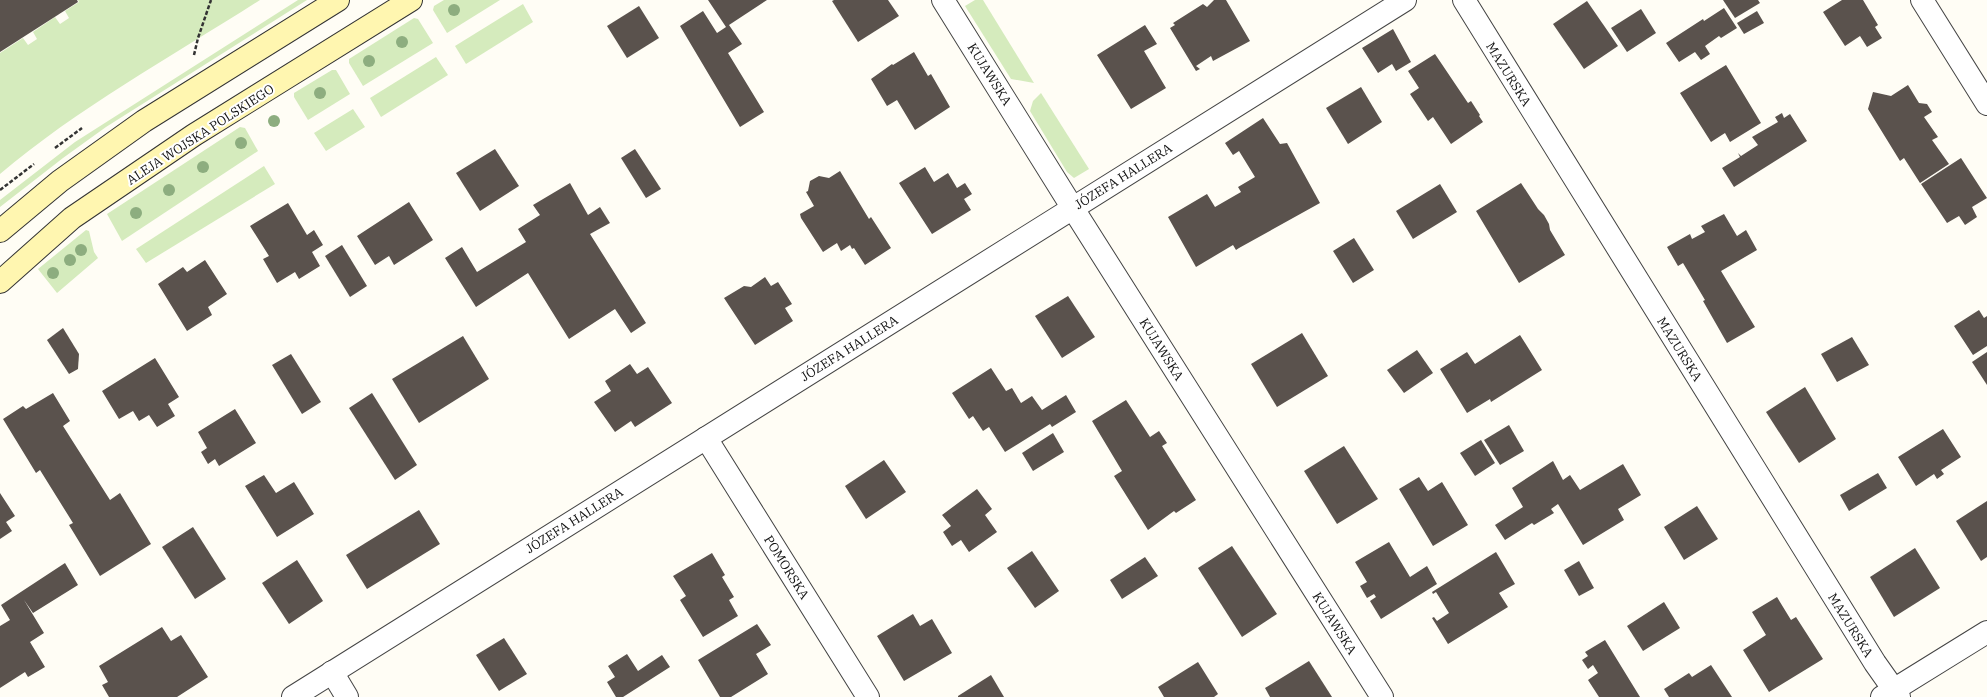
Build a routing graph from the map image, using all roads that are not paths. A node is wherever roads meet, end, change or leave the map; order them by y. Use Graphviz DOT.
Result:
graph roads {
  1 [pos="338,0"];
  2 [pos="411,0"];
  3 [pos="944,0"];
  4 [pos="1406,0"];
  5 [pos="1464,0"];
  6 [pos="1922,0"];
  7 [pos="1987,104"];
  8 [pos="1072,208"];
  9 [pos="0,231"];
  10 [pos="0,282"];
  11 [pos="706,438"];
  12 [pos="1987,632"];
  13 [pos="332,672"];
  14 [pos="1892,695"];
  15 [pos="293,697"];
  16 [pos="347,697"];
  17 [pos="868,697"];
  18 [pos="1382,697"];
  1 -- 9 [label="street"];
  2 -- 10 [label="street, ALEJA WOJSKA POLSKIEGO"];
  3 -- 8 [label="street, KUJAWSKA"];
  4 -- 8 [label="street, JÓZEFA HALLERA"];
  5 -- 14 [label="street, MAZURSKA"];
  6 -- 7 [label="street"];
  8 -- 11 [label="street, JÓZEFA HALLERA"];
  8 -- 18 [label="street, KUJAWSKA"];
  11 -- 13 [label="street, JÓZEFA HALLERA"];
  11 -- 17 [label="street, POMORSKA"];
  12 -- 14 [label="street"];
  13 -- 15 [label="street, JÓZEFA HALLERA"];
  13 -- 16 [label="street"];
}
